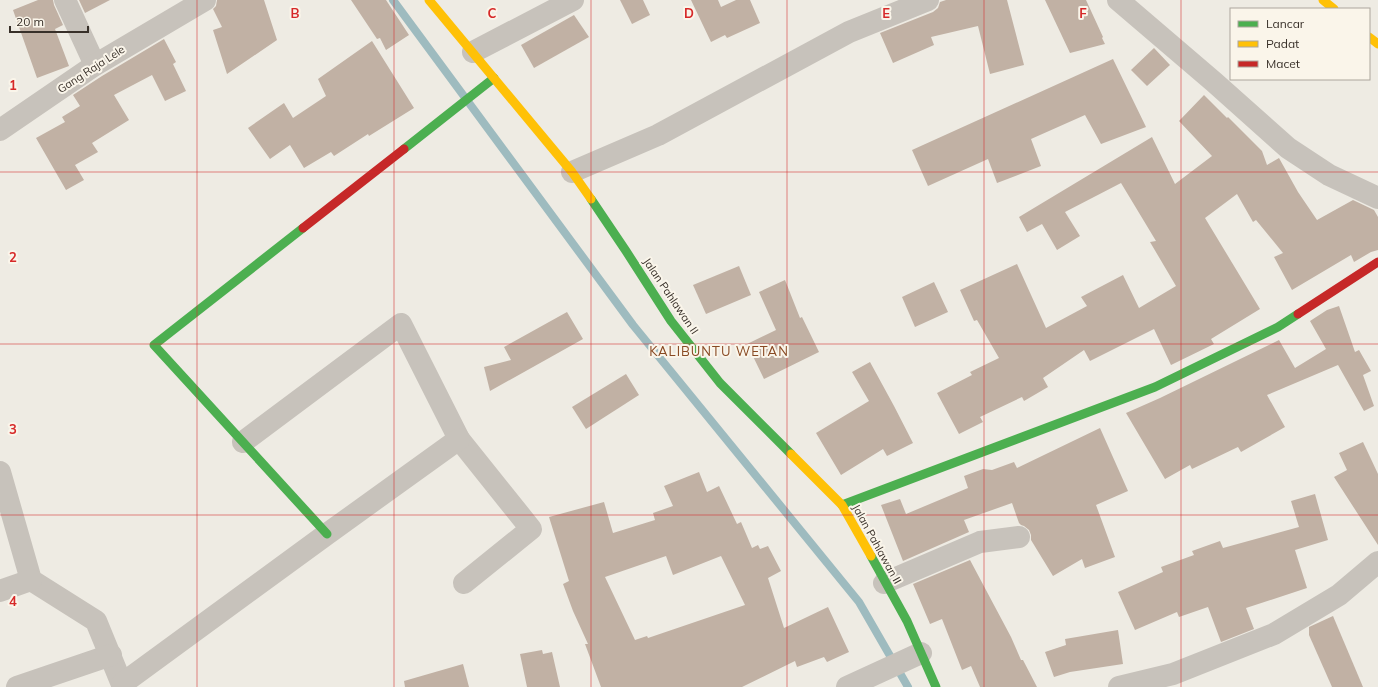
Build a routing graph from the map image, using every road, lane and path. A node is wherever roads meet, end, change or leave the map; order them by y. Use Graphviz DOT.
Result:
graph roads {
  1 [pos="65,0"];
  2 [pos="205,0"];
  3 [pos="430,0"];
  4 [pos="573,0"];
  5 [pos="928,0"];
  6 [pos="1118,0"];
  7 [pos="1323,0"];
  8 [pos="1333,8"];
  9 [pos="1370,38"];
  10 [pos="1378,44"];
  11 [pos="473,52"];
  12 [pos="95,65"];
  13 [pos="494,78"];
  14 [pos="0,130"];
  15 [pos="572,172"];
  16 [pos="1378,198"];
  17 [pos="1378,262"];
  18 [pos="459,439"];
  19 [pos="243,442"];
  20 [pos="1,477"];
  21 [pos="842,505"];
  22 [pos="327,534"];
  23 [pos="1019,537"];
  24 [pos="1378,562"];
  25 [pos="31,580"];
  26 [pos="884,582"];
  27 [pos="464,583"];
  28 [pos="0,591"];
  29 [pos="111,655"];
  30 [pos="914,656"];
  31 [pos="123,686"];
  32 [pos="17,687"];
  33 [pos="848,687"];
  34 [pos="936,687"];
  35 [pos="1119,687"];
  1 -- 12 [label="street"];
  2 -- 12 [label="street, Gang Raja Lele"];
  3 -- 11 [label="street, Jalan Pahlawan II"];
  4 -- 11 [label="street"];
  5 -- 15 [label="street"];
  6 -- 16 [label="street"];
  7 -- 8 [label="street"];
  9 -- 10 [label="street"];
  11 -- 13 [label="street, Jalan Pahlawan II"];
  12 -- 14 [label="street, Gang Raja Lele"];
  13 -- 15 [label="street, Jalan Pahlawan II"];
  13 -- 19 [label="street"];
  15 -- 21 [label="street, Jalan Pahlawan II"];
  17 -- 21 [label="street"];
  18 -- 19 [label="street"];
  18 -- 22 [label="street"];
  18 -- 27 [label="street"];
  19 -- 22 [label="street"];
  20 -- 25 [label="street"];
  21 -- 26 [label="street, Jalan Pahlawan II"];
  22 -- 31 [label="street"];
  23 -- 26 [label="street"];
  24 -- 35 [label="street"];
  25 -- 28 [label="street"];
  25 -- 29 [label="street"];
  26 -- 30 [label="street, Jalan Pahlawan II"];
  29 -- 31 [label="street"];
  29 -- 32 [label="street"];
  30 -- 33 [label="street"];
  30 -- 34 [label="street, Jalan Pahlawan II"];
}
